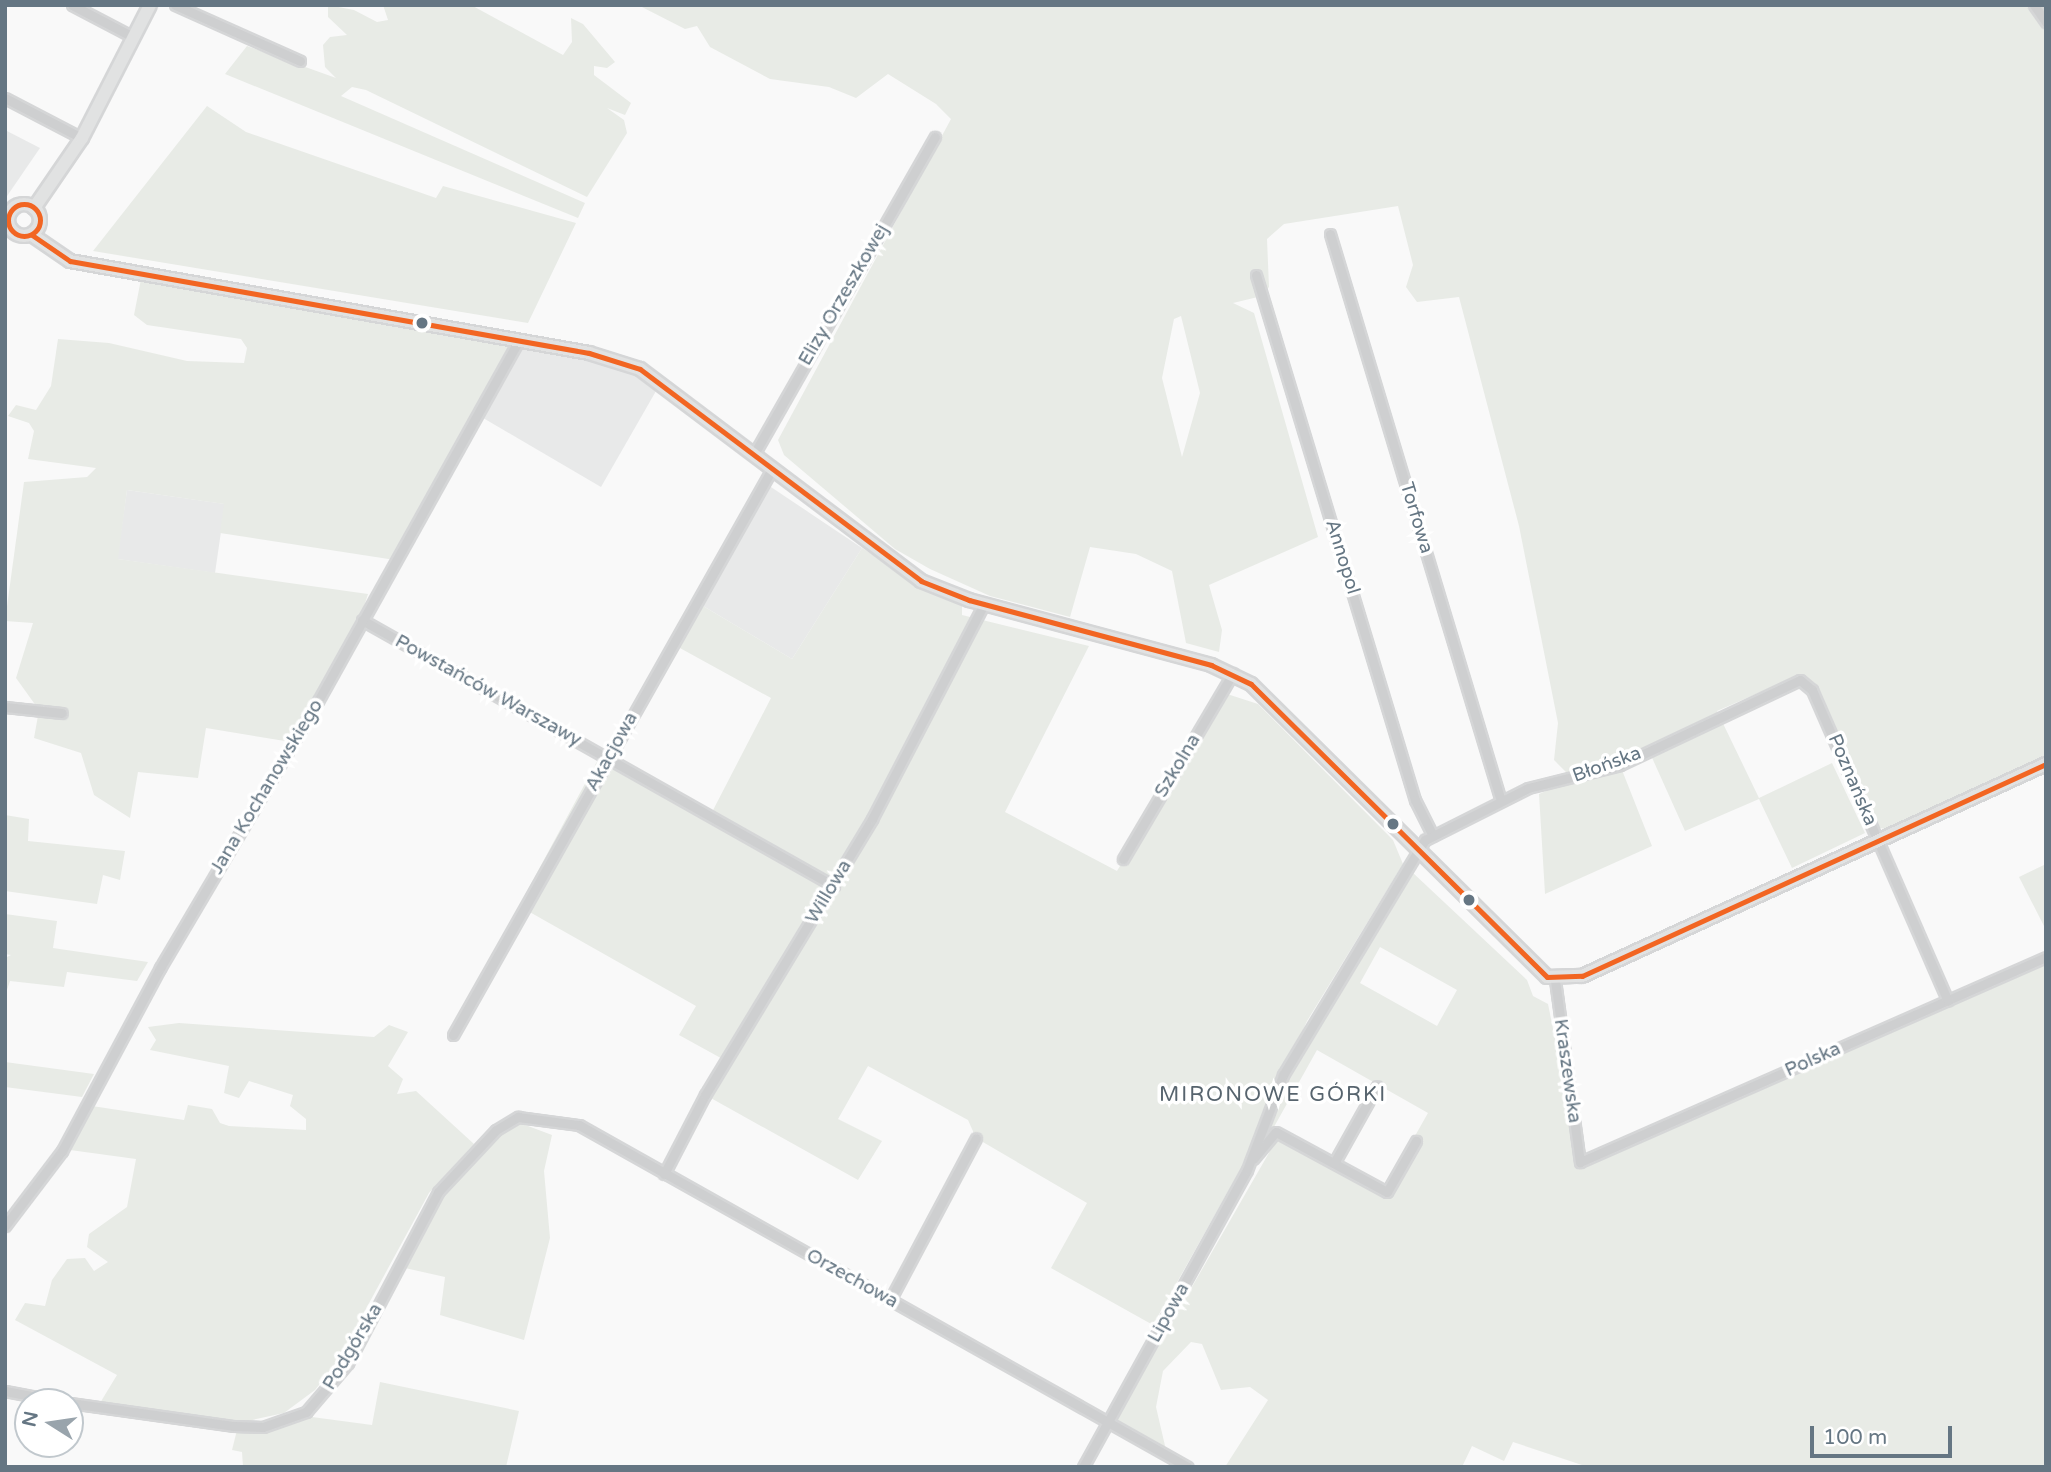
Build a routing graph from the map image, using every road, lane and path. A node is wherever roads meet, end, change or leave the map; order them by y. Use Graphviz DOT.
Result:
graph roads {
  1 [pos="72,5"];
  2 [pos="150,5"];
  3 [pos="175,5"];
  4 [pos="2039,8"];
  5 [pos="2046,22"];
  6 [pos="134,37"];
  7 [pos="300,61"];
  8 [pos="5,98"];
  9 [pos="935,137"];
  10 [pos="82,138"];
  11 [pos="34,208"];
  12 [pos="7,224"];
  13 [pos="1330,234"];
  14 [pos="32,235"];
  15 [pos="1256,275"];
  16 [pos="519,340"];
  17 [pos="754,454"];
  18 [pos="772,468"];
  19 [pos="984,604"];
  20 [pos="362,620"];
  21 [pos="1233,673"];
  22 [pos="1800,680"];
  23 [pos="5,706"];
  24 [pos="62,713"];
  25 [pos="608,758"];
  26 [pos="2046,764"];
  27 [pos="1501,802"];
  28 [pos="1433,836"];
  29 [pos="1878,841"];
  30 [pos="1417,850"];
  31 [pos="1123,859"];
  32 [pos="834,886"];
  33 [pos="2046,957"];
  34 [pos="1555,979"];
  35 [pos="1948,1001"];
  36 [pos="453,1035"];
  37 [pos="1377,1086"];
  38 [pos="510,1119"];
  39 [pos="976,1138"];
  40 [pos="1416,1141"];
  41 [pos="1253,1159"];
  42 [pos="1580,1162"];
  43 [pos="1334,1163"];
  44 [pos="664,1174"];
  45 [pos="5,1226"];
  46 [pos="890,1300"];
  47 [pos="84,1405"];
  48 [pos="1108,1422"];
  49 [pos="1083,1467"];
  50 [pos="1188,1467"];
  1 -- 6 [label="street"];
  2 -- 6 [label="street"];
  3 -- 7 [label="street"];
  4 -- 5 [label="street"];
  6 -- 10 [label="street"];
  8 -- 10 [label="street"];
  9 -- 17 [label="street, Elizy Orzeszkowej"];
  10 -- 11 [label="street"];
  11 -- 12 [label="street"];
  11 -- 14 [label="street"];
  12 -- 14 [label="street"];
  13 -- 27 [label="street, Torfowa"];
  14 -- 16 [label="street"];
  15 -- 28 [label="street, Annopol"];
  16 -- 17 [label="street"];
  16 -- 20 [label="street, Jana Kochanowskiego"];
  17 -- 18 [label="street"];
  18 -- 19 [label="street"];
  18 -- 25 [label="street, Akacjowa"];
  19 -- 21 [label="street"];
  19 -- 32 [label="street, Willowa"];
  20 -- 25 [label="street, Powstańców Warszawy"];
  20 -- 45 [label="street, Jana Kochanowskiego"];
  21 -- 30 [label="street"];
  21 -- 31 [label="street, Szkolna"];
  22 -- 27 [label="street, Błońska"];
  22 -- 29 [label="street, Poznańska"];
  23 -- 24 [label="street"];
  25 -- 32 [label="street, Powstańców Warszawy"];
  25 -- 36 [label="street, Akacjowa"];
  26 -- 29 [label="street"];
  27 -- 28 [label="street, Błońska"];
  28 -- 30 [label="street, Błońska"];
  29 -- 34 [label="street"];
  29 -- 35 [label="street, Poznańska"];
  30 -- 34 [label="street"];
  30 -- 41 [label="street, Lipowa"];
  32 -- 44 [label="street, Willowa"];
  33 -- 35 [label="street, Polska"];
  34 -- 42 [label="street, Kraszewska"];
  35 -- 42 [label="street, Polska"];
  37 -- 43 [label="street"];
  38 -- 44 [label="street, Orzechowa"];
  38 -- 47 [label="street, Podgórska"];
  39 -- 46 [label="street"];
  40 -- 43 [label="street"];
  41 -- 43 [label="street, Lipowa"];
  41 -- 48 [label="street, Lipowa"];
  44 -- 46 [label="street, Orzechowa"];
  46 -- 48 [label="street, Orzechowa"];
  48 -- 49 [label="street, Lipowa"];
  48 -- 50 [label="street, Orzechowa"];
}
